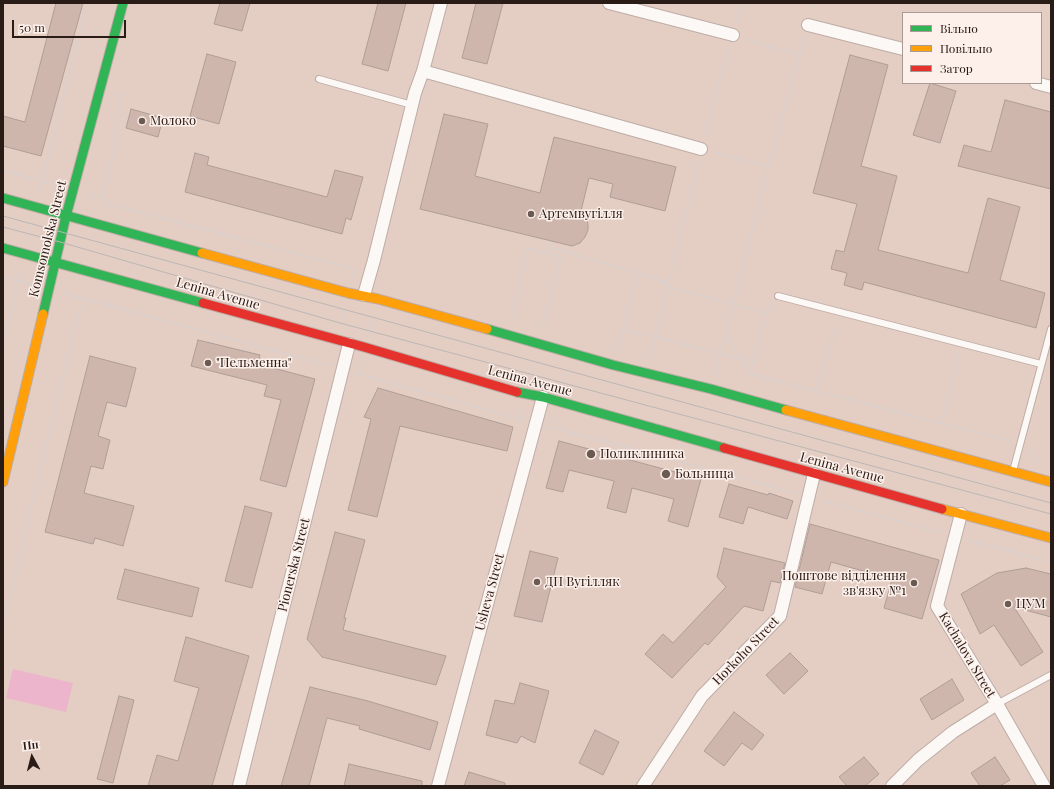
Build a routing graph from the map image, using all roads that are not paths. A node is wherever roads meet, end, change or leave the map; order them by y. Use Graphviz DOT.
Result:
graph roads {
  1 [pos="123,3"];
  2 [pos="441,3"];
  3 [pos="609,3"];
  4 [pos="808,25"];
  5 [pos="733,35"];
  6 [pos="902,49"];
  7 [pos="423,71"];
  8 [pos="319,79"];
  9 [pos="1040,84"];
  10 [pos="1051,87"];
  11 [pos="412,105"];
  12 [pos="701,149"];
  13 [pos="3,198"];
  14 [pos="66,216"];
  15 [pos="3,248"];
  16 [pos="55,262"];
  17 [pos="364,295"];
  18 [pos="778,296"];
  19 [pos="1051,329"];
  20 [pos="349,344"];
  21 [pos="1041,364"];
  22 [pos="543,397"];
  23 [pos="1013,471"];
  24 [pos="814,474"];
  25 [pos="3,482"];
  26 [pos="1051,482"];
  27 [pos="962,514"];
  28 [pos="1051,538"];
  29 [pos="1051,675"];
  30 [pos="997,704"];
  31 [pos="239,786"];
  32 [pos="438,786"];
  33 [pos="643,786"];
  34 [pos="892,786"];
  35 [pos="1044,786"];
  1 -- 14 [label="main road, Komsomolska Street"];
  2 -- 7 [label="street"];
  3 -- 5 [label="street"];
  4 -- 6 [label="street"];
  7 -- 11 [label="street"];
  7 -- 12 [label="street"];
  8 -- 11 [label="lane"];
  9 -- 10 [label="street"];
  11 -- 17 [label="street"];
  13 -- 14 [label="main road"];
  14 -- 16 [label="main road, Komsomolska Street"];
  14 -- 17 [label="main road"];
  15 -- 16 [label="main road, Lenina Avenue"];
  16 -- 20 [label="main road, Lenina Avenue"];
  16 -- 25 [label="main road, Komsomolska Street"];
  17 -- 23 [label="main road"];
  18 -- 21 [label="lane"];
  19 -- 21 [label="lane"];
  20 -- 22 [label="main road, Lenina Avenue"];
  20 -- 31 [label="street, Pionerska Street"];
  21 -- 23 [label="lane"];
  22 -- 24 [label="main road, Lenina Avenue"];
  22 -- 32 [label="street, Usheva Street"];
  23 -- 26 [label="main road"];
  24 -- 27 [label="main road, Lenina Avenue"];
  24 -- 33 [label="street, Horkoho Street"];
  27 -- 28 [label="main road, Lenina Avenue"];
  27 -- 30 [label="street, Kachalova Street"];
  29 -- 30 [label="lane"];
  30 -- 34 [label="street"];
  30 -- 35 [label="street, Kachalova Street"];
}
